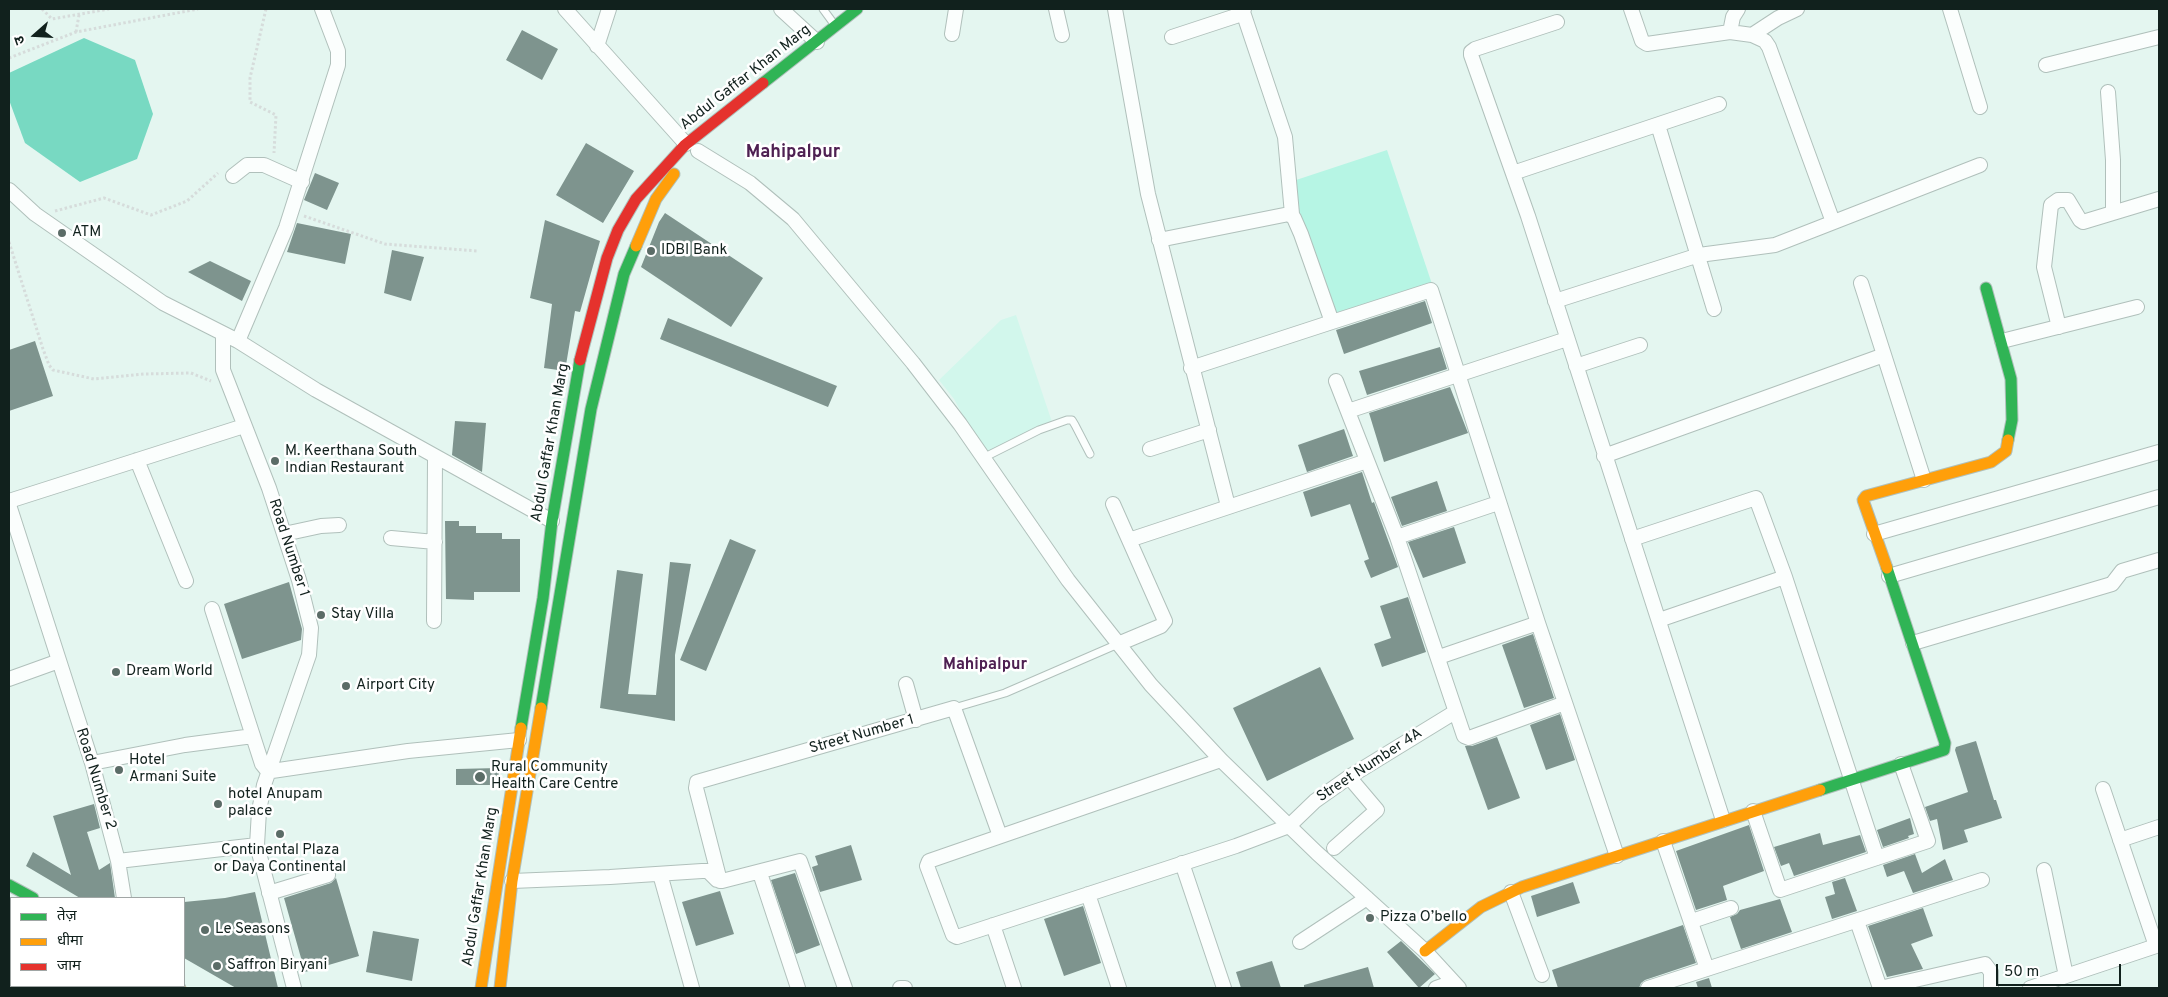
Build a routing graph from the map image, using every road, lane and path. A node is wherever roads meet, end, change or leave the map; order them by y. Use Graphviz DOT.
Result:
graph roads {
  1 [pos="42,9"];
  2 [pos="109,9"];
  3 [pos="198,9"];
  4 [pos="266,9"];
  5 [pos="322,9"];
  6 [pos="565,9"];
  7 [pos="608,9"];
  8 [pos="781,9"];
  9 [pos="823,9"];
  10 [pos="857,9"];
  11 [pos="956,9"];
  12 [pos="1056,9"];
  13 [pos="1115,9"];
  14 [pos="1631,9"];
  15 [pos="1738,9"];
  16 [pos="1797,9"];
  17 [pos="1950,9"];
  18 [pos="1243,10"];
  19 [pos="870,12"];
  20 [pos="79,14"];
  21 [pos="1557,22"];
  22 [pos="835,27"];
  23 [pos="76,32"];
  24 [pos="1730,32"];
  25 [pos="952,34"];
  26 [pos="1752,34"];
  27 [pos="1062,35"];
  28 [pos="1172,36"];
  29 [pos="2159,37"];
  30 [pos="817,42"];
  31 [pos="597,46"];
  32 [pos="9,58"];
  33 [pos="2046,66"];
  34 [pos="2108,92"];
  35 [pos="1719,104"];
  36 [pos="1980,107"];
  37 [pos="1658,124"];
  38 [pos="726,127"];
  39 [pos="696,147"];
  40 [pos="266,155"];
  41 [pos="1980,165"];
  42 [pos="227,172"];
  43 [pos="1513,173"];
  44 [pos="302,182"];
  45 [pos="9,190"];
  46 [pos="2159,200"];
  47 [pos="292,212"];
  48 [pos="2113,213"];
  49 [pos="47,214"];
  50 [pos="1292,214"];
  51 [pos="1833,222"];
  52 [pos="1159,240"];
  53 [pos="9,242"];
  54 [pos="478,251"];
  55 [pos="1700,255"];
  56 [pos="1861,283"];
  57 [pos="1986,288"];
  58 [pos="1556,301"];
  59 [pos="2137,307"];
  60 [pos="1714,309"];
  61 [pos="1332,322"];
  62 [pos="2060,327"];
  63 [pos="223,335"];
  64 [pos="1567,339"];
  65 [pos="2002,341"];
  66 [pos="238,342"];
  67 [pos="1640,345"];
  68 [pos="1884,355"];
  69 [pos="1576,366"];
  70 [pos="1191,368"];
  71 [pos="1457,374"];
  72 [pos="1336,381"];
  73 [pos="230,392"];
  74 [pos="1348,412"];
  75 [pos="244,426"];
  76 [pos="1209,430"];
  77 [pos="1150,449"];
  78 [pos="2159,452"];
  79 [pos="1090,454"];
  80 [pos="1604,456"];
  81 [pos="435,458"];
  82 [pos="983,458"];
  83 [pos="137,460"];
  84 [pos="1367,461"];
  85 [pos="1924,480"];
  86 [pos="2159,497"];
  87 [pos="9,501"];
  88 [pos="1498,502"];
  89 [pos="1113,504"];
  90 [pos="9,505"];
  91 [pos="1228,506"];
  92 [pos="552,521"];
  93 [pos="339,525"];
  94 [pos="284,534"];
  95 [pos="1874,534"];
  96 [pos="1396,537"];
  97 [pos="391,538"];
  98 [pos="1632,539"];
  99 [pos="1129,540"];
  100 [pos="435,542"];
  101 [pos="2159,560"];
  102 [pos="1889,576"];
  103 [pos="1785,577"];
  104 [pos="186,581"];
  105 [pos="212,609"];
  106 [pos="1659,620"];
  107 [pos="434,621"];
  108 [pos="1538,623"];
  109 [pos="1913,643"];
  110 [pos="1118,644"];
  111 [pos="1439,657"];
  112 [pos="59,661"];
  113 [pos="9,679"];
  114 [pos="906,684"];
  115 [pos="1565,703"];
  116 [pos="954,708"];
  117 [pos="1455,712"];
  118 [pos="916,720"];
  119 [pos="253,736"];
  120 [pos="519,740"];
  121 [pos="1221,760"];
  122 [pos="92,763"];
  123 [pos="1901,764"];
  124 [pos="270,766"];
  125 [pos="1349,777"];
  126 [pos="1850,781"];
  127 [pos="2103,789"];
  128 [pos="1753,811"];
  129 [pos="1723,820"];
  130 [pos="1288,826"];
  131 [pos="2159,827"];
  132 [pos="1000,836"];
  133 [pos="2120,840"];
  134 [pos="1663,841"];
  135 [pos="257,845"];
  136 [pos="1334,848"];
  137 [pos="1617,856"];
  138 [pos="1877,858"];
  139 [pos="118,861"];
  140 [pos="1182,863"];
  141 [pos="2044,870"];
  142 [pos="760,873"];
  143 [pos="660,874"];
  144 [pos="328,875"];
  145 [pos="720,880"];
  146 [pos="1982,880"];
  147 [pos="512,881"];
  148 [pos="9,885"];
  149 [pos="1511,892"];
  150 [pos="269,893"];
  151 [pos="1088,894"];
  152 [pos="31,897"];
  153 [pos="124,897"];
  154 [pos="1367,898"];
  155 [pos="1731,908"];
  156 [pos="1857,921"];
  157 [pos="1692,922"];
  158 [pos="993,925"];
  159 [pos="1300,942"];
  160 [pos="2158,946"];
  161 [pos="1425,951"];
  162 [pos="1708,969"];
  163 [pos="1542,975"];
  164 [pos="2066,976"];
  165 [pos="1456,985"];
  166 [pos="294,988"];
  167 [pos="480,988"];
  168 [pos="500,988"];
  169 [pos="692,988"];
  170 [pos="798,988"];
  171 [pos="845,988"];
  172 [pos="900,988"];
  173 [pos="905,988"];
  174 [pos="1014,988"];
  175 [pos="1119,988"];
  176 [pos="1224,988"];
  177 [pos="1436,988"];
  178 [pos="1648,988"];
  179 [pos="1880,988"];
  180 [pos="1991,988"];
  181 [pos="2030,988"];
  1 -- 20 [label="path"];
  2 -- 20 [label="path"];
  3 -- 23 [label="path"];
  4 -- 40 [label="path"];
  5 -- 44 [label="street"];
  6 -- 31 [label="street"];
  7 -- 31 [label="street"];
  8 -- 30 [label="street"];
  9 -- 22 [label="lane"];
  10 -- 22 [label="main road, Abdul Gaffar Khan Marg"];
  11 -- 25 [label="street"];
  12 -- 27 [label="street"];
  13 -- 52 [label="street"];
  14 -- 24 [label="street"];
  15 -- 24 [label="street"];
  16 -- 26 [label="street"];
  17 -- 36 [label="street"];
  18 -- 28 [label="street"];
  18 -- 50 [label="street"];
  19 -- 38 [label="main road, Abdul Gaffar Khan Marg"];
  20 -- 23 [label="path"];
  21 -- 43 [label="street"];
  22 -- 30 [label="main road, Abdul Gaffar Khan Marg"];
  23 -- 32 [label="path"];
  24 -- 26 [label="street"];
  26 -- 51 [label="street"];
  29 -- 33 [label="street"];
  30 -- 39 [label="main road, Abdul Gaffar Khan Marg"];
  31 -- 39 [label="street"];
  34 -- 48 [label="street"];
  35 -- 37 [label="street"];
  37 -- 43 [label="street"];
  37 -- 55 [label="street"];
  39 -- 82 [label="street"];
  39 -- 92 [label="main road, Abdul Gaffar Khan Marg"];
  39 -- 147 [label="main road, Abdul Gaffar Khan Marg"];
  41 -- 51 [label="street"];
  42 -- 44 [label="street"];
  42 -- 49 [label="path"];
  43 -- 58 [label="street"];
  44 -- 47 [label="street"];
  45 -- 63 [label="street"];
  46 -- 48 [label="street"];
  47 -- 54 [label="path"];
  47 -- 66 [label="street"];
  48 -- 62 [label="street"];
  50 -- 52 [label="street"];
  50 -- 61 [label="street"];
  51 -- 55 [label="street"];
  52 -- 70 [label="street"];
  53 -- 73 [label="path"];
  55 -- 58 [label="street"];
  55 -- 60 [label="street"];
  56 -- 68 [label="street"];
  57 -- 65 [label="main road"];
  58 -- 64 [label="street"];
  59 -- 62 [label="street"];
  61 -- 70 [label="street"];
  61 -- 71 [label="street"];
  62 -- 65 [label="street"];
  63 -- 66 [label="street"];
  63 -- 73 [label="street, Road Number 1"];
  64 -- 69 [label="street"];
  64 -- 71 [label="street"];
  65 -- 85 [label="main road"];
  66 -- 81 [label="street"];
  67 -- 69 [label="street"];
  68 -- 80 [label="street"];
  68 -- 85 [label="street"];
  69 -- 80 [label="street"];
  70 -- 76 [label="street"];
  71 -- 74 [label="street"];
  71 -- 88 [label="street"];
  72 -- 74 [label="street"];
  73 -- 75 [label="street, Road Number 1"];
  74 -- 84 [label="street"];
  75 -- 83 [label="street"];
  75 -- 94 [label="street, Road Number 1"];
  76 -- 77 [label="street"];
  76 -- 91 [label="street"];
  78 -- 95 [label="street"];
  79 -- 82 [label="lane"];
  80 -- 98 [label="street"];
  81 -- 92 [label="street"];
  81 -- 100 [label="street"];
  82 -- 110 [label="street"];
  83 -- 87 [label="street"];
  83 -- 104 [label="street"];
  84 -- 91 [label="street"];
  84 -- 96 [label="street"];
  85 -- 95 [label="main road"];
  86 -- 102 [label="street"];
  88 -- 96 [label="street"];
  88 -- 108 [label="street"];
  89 -- 99 [label="street"];
  90 -- 112 [label="street, Road Number 2"];
  91 -- 99 [label="street"];
  92 -- 120 [label="main road, Abdul Gaffar Khan Marg"];
  93 -- 94 [label="street"];
  94 -- 124 [label="street, Road Number 1"];
  95 -- 102 [label="main road"];
  96 -- 111 [label="street"];
  97 -- 100 [label="street"];
  98 -- 103 [label="street"];
  98 -- 106 [label="street"];
  99 -- 110 [label="street"];
  100 -- 107 [label="street"];
  101 -- 109 [label="street"];
  102 -- 109 [label="main road"];
  103 -- 106 [label="street"];
  103 -- 126 [label="street"];
  105 -- 119 [label="street"];
  106 -- 129 [label="street"];
  108 -- 111 [label="street"];
  108 -- 115 [label="street"];
  109 -- 123 [label="main road"];
  110 -- 116 [label="lane, Street Number 1"];
  110 -- 121 [label="street"];
  111 -- 117 [label="street"];
  112 -- 113 [label="street"];
  112 -- 122 [label="street, Road Number 2"];
  114 -- 118 [label="street"];
  115 -- 117 [label="street"];
  115 -- 137 [label="street"];
  116 -- 118 [label="street, Street Number 1"];
  116 -- 132 [label="street"];
  117 -- 125 [label="street, Street Number 4A"];
  118 -- 145 [label="street, Street Number 1"];
  119 -- 122 [label="street"];
  119 -- 124 [label="street"];
  120 -- 124 [label="street"];
  120 -- 167 [label="main road, Abdul Gaffar Khan Marg"];
  121 -- 130 [label="street"];
  121 -- 132 [label="street"];
  122 -- 139 [label="street, Road Number 2"];
  123 -- 126 [label="main road"];
  123 -- 138 [label="street"];
  124 -- 135 [label="street, Road Number 1"];
  125 -- 130 [label="street, Street Number 4A"];
  125 -- 136 [label="street"];
  126 -- 128 [label="main road"];
  126 -- 138 [label="street"];
  127 -- 133 [label="street"];
  128 -- 129 [label="main road"];
  128 -- 138 [label="street"];
  129 -- 134 [label="main road"];
  130 -- 140 [label="street"];
  130 -- 154 [label="street"];
  131 -- 133 [label="street"];
  132 -- 158 [label="street"];
  133 -- 160 [label="street"];
  134 -- 137 [label="main road"];
  134 -- 157 [label="street"];
  135 -- 139 [label="street"];
  135 -- 150 [label="street, Road Number 1"];
  137 -- 149 [label="main road"];
  139 -- 153 [label="street, Road Number 2"];
  140 -- 151 [label="street"];
  140 -- 176 [label="street"];
  141 -- 164 [label="street"];
  142 -- 145 [label="street"];
  142 -- 170 [label="street"];
  142 -- 171 [label="street"];
  143 -- 145 [label="street"];
  143 -- 147 [label="street"];
  143 -- 169 [label="street"];
  144 -- 150 [label="street"];
  146 -- 156 [label="street"];
  147 -- 168 [label="main road, Abdul Gaffar Khan Marg"];
  148 -- 152 [label="main road"];
  149 -- 161 [label="main road"];
  149 -- 163 [label="street"];
  150 -- 166 [label="street, Road Number 1"];
  151 -- 158 [label="street"];
  151 -- 175 [label="street"];
  154 -- 159 [label="street"];
  154 -- 161 [label="street"];
  155 -- 157 [label="street"];
  156 -- 162 [label="street"];
  156 -- 179 [label="street"];
  157 -- 162 [label="street"];
  158 -- 174 [label="street"];
  160 -- 164 [label="street"];
  161 -- 165 [label="street"];
  162 -- 178 [label="street"];
  164 -- 181 [label="street"];
  165 -- 177 [label="street"];
  172 -- 173 [label="street"];
  179 -- 180 [label="street"];
}
